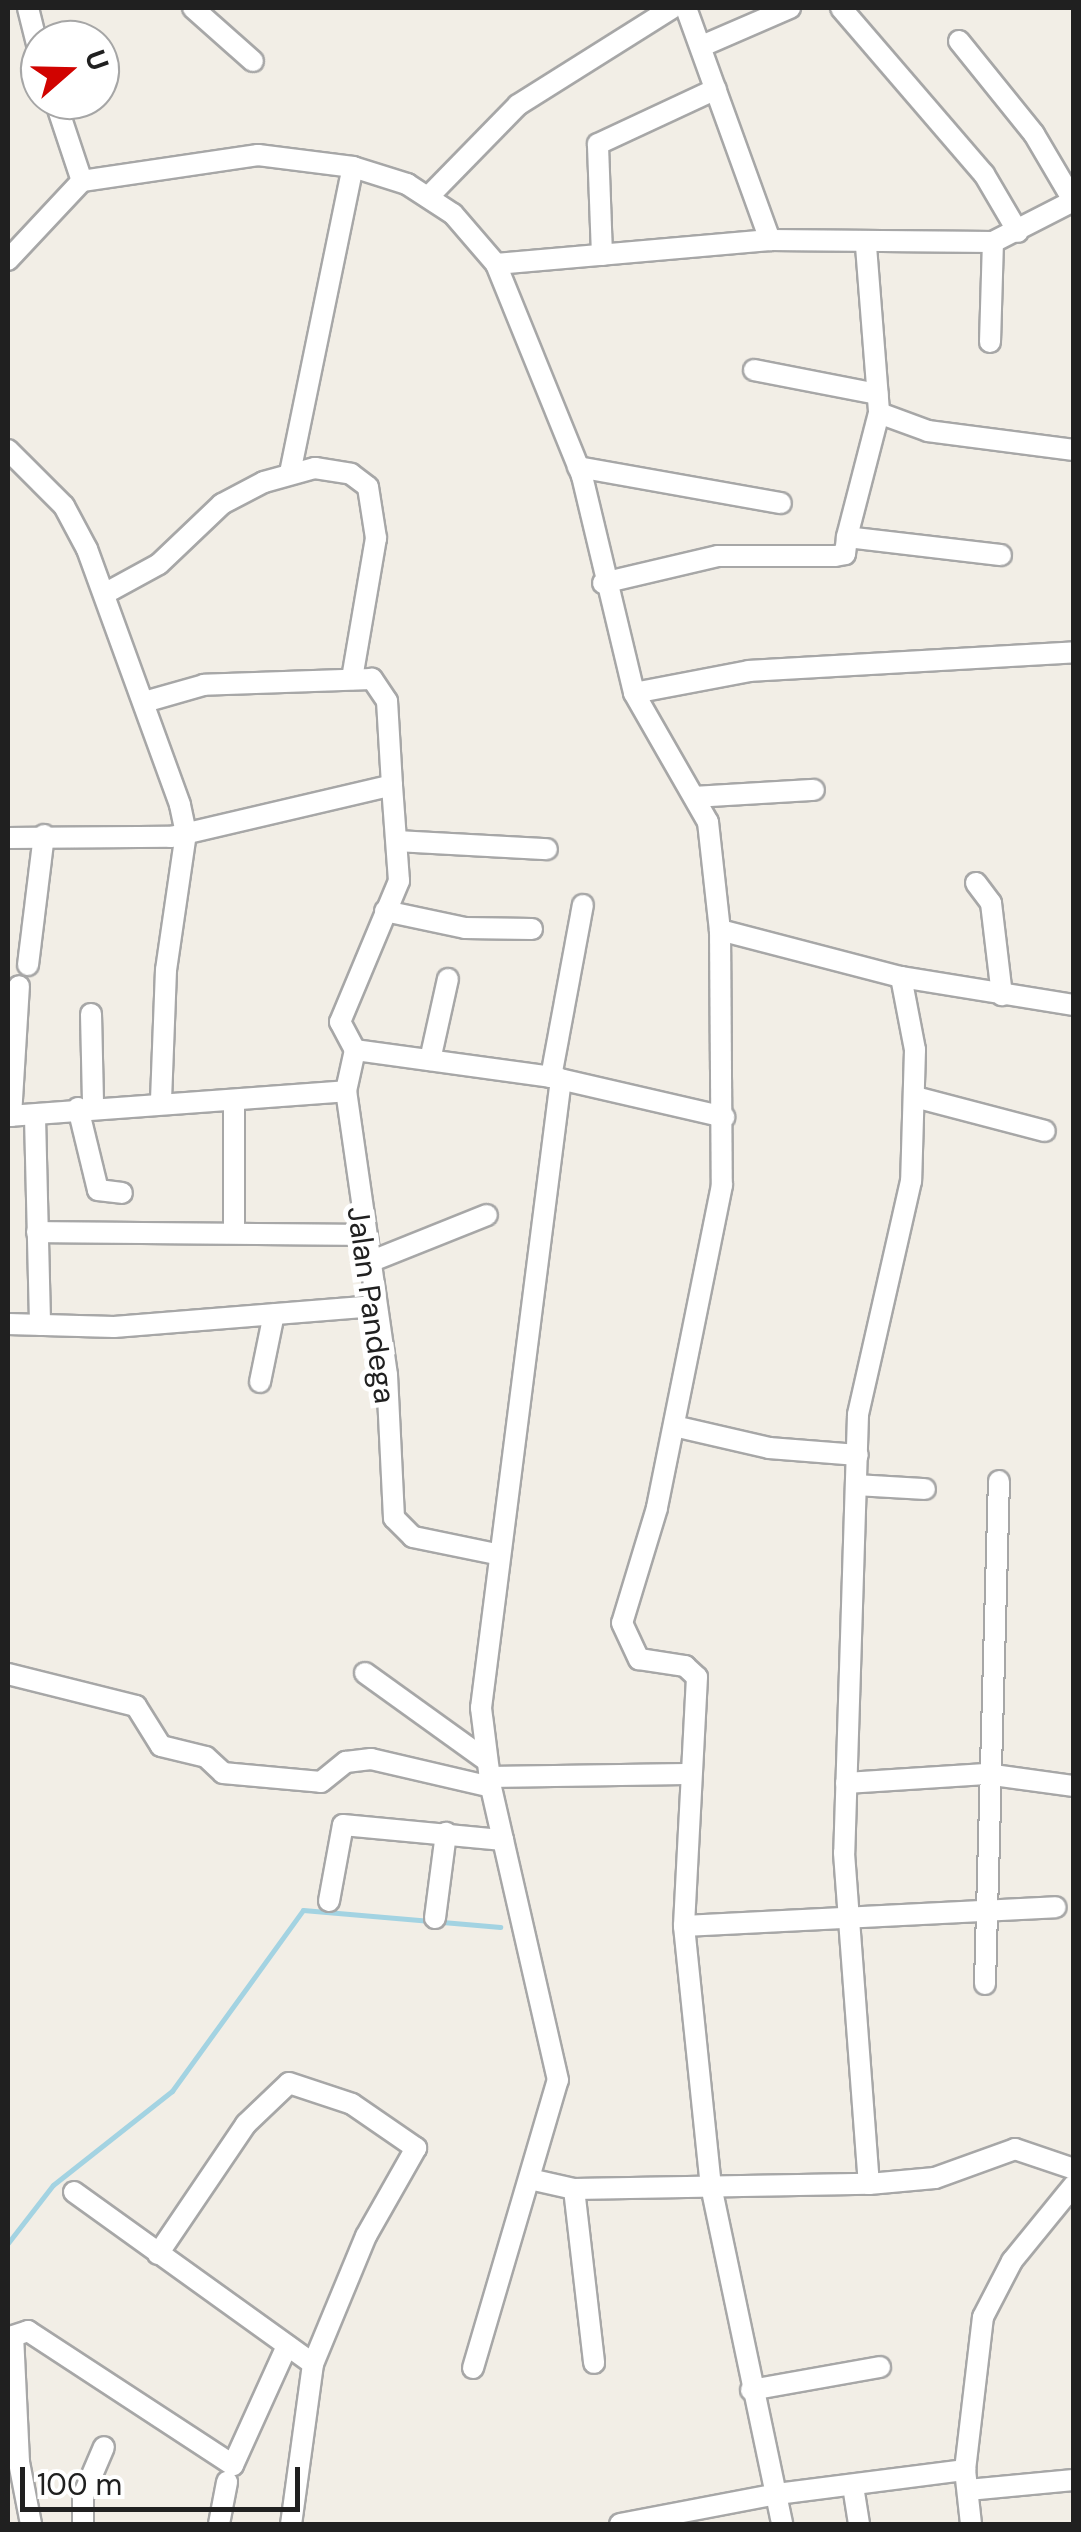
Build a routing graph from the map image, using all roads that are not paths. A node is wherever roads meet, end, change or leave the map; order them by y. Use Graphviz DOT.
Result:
graph roads {
  1 [pos="193,8"];
  2 [pos="672,8"];
  3 [pos="686,8"];
  4 [pos="790,8"];
  5 [pos="841,8"];
  6 [pos="29,16"];
  7 [pos="8,33"];
  8 [pos="959,41"];
  9 [pos="702,46"];
  10 [pos="253,62"];
  11 [pos="716,89"];
  12 [pos="62,120"];
  13 [pos="353,167"];
  14 [pos="82,181"];
  15 [pos="429,196"];
  16 [pos="1073,202"];
  17 [pos="1018,232"];
  18 [pos="770,240"];
  19 [pos="993,242"];
  20 [pos="866,246"];
  21 [pos="602,255"];
  22 [pos="8,260"];
  23 [pos="496,264"];
  24 [pos="990,342"];
  25 [pos="754,370"];
  26 [pos="878,404"];
  27 [pos="8,450"];
  28 [pos="1074,450"];
  29 [pos="578,467"];
  30 [pos="290,473"];
  31 [pos="781,503"];
  32 [pos="846,536"];
  33 [pos="1000,555"];
  34 [pos="603,582"];
  35 [pos="106,593"];
  36 [pos="1074,652"];
  37 [pos="352,679"];
  38 [pos="634,693"];
  39 [pos="148,701"];
  40 [pos="392,785"];
  41 [pos="814,790"];
  42 [pos="695,797"];
  43 [pos="186,833"];
  44 [pos="44,835"];
  45 [pos="8,838"];
  46 [pos="397,840"];
  47 [pos="546,849"];
  48 [pos="976,883"];
  49 [pos="583,906"];
  50 [pos="385,911"];
  51 [pos="532,929"];
  52 [pos="720,930"];
  53 [pos="28,965"];
  54 [pos="902,977"];
  55 [pos="448,979"];
  56 [pos="20,986"];
  57 [pos="1002,995"];
  58 [pos="1074,1006"];
  59 [pos="92,1014"];
  60 [pos="355,1050"];
  61 [pos="430,1060"];
  62 [pos="556,1078"];
  63 [pos="346,1091"];
  64 [pos="919,1098"];
  65 [pos="161,1099"];
  66 [pos="234,1101"];
  67 [pos="85,1107"];
  68 [pos="9,1116"];
  69 [pos="35,1117"];
  70 [pos="724,1117"];
  71 [pos="1045,1130"];
  72 [pos="122,1193"];
  73 [pos="487,1214"];
  74 [pos="234,1228"];
  75 [pos="38,1232"];
  76 [pos="362,1234"];
  77 [pos="368,1263"];
  78 [pos="375,1306"];
  79 [pos="274,1314"];
  80 [pos="8,1324"];
  81 [pos="40,1325"];
  82 [pos="260,1382"];
  83 [pos="674,1426"];
  84 [pos="858,1454"];
  85 [pos="999,1481"];
  86 [pos="857,1484"];
  87 [pos="924,1489"];
  88 [pos="496,1554"];
  89 [pos="364,1672"];
  90 [pos="8,1674"];
  91 [pos="488,1774"];
  92 [pos="686,1774"];
  93 [pos="986,1774"];
  94 [pos="846,1783"];
  95 [pos="1074,1786"];
  96 [pos="446,1833"];
  97 [pos="504,1840"];
  98 [pos="329,1900"];
  99 [pos="1056,1907"];
  100 [pos="983,1908"];
  101 [pos="435,1918"];
  102 [pos="848,1921"];
  103 [pos="684,1926"];
  104 [pos="985,1984"];
  105 [pos="1074,2169"];
  106 [pos="534,2180"];
  107 [pos="869,2184"];
  108 [pos="1074,2185"];
  109 [pos="710,2186"];
  110 [pos="574,2189"];
  111 [pos="74,2192"];
  112 [pos="158,2254"];
  113 [pos="287,2346"];
  114 [pos="594,2363"];
  115 [pos="313,2364"];
  116 [pos="880,2367"];
  117 [pos="473,2368"];
  118 [pos="751,2390"];
  119 [pos="104,2447"];
  120 [pos="966,2480"];
  121 [pos="1074,2480"];
  122 [pos="226,2482"];
  123 [pos="853,2486"];
  124 [pos="777,2494"];
  125 [pos="31,2524"];
  126 [pos="82,2524"];
  127 [pos="219,2524"];
  128 [pos="291,2524"];
  129 [pos="620,2524"];
  130 [pos="782,2524"];
  131 [pos="859,2524"];
  132 [pos="972,2524"];
  1 -- 10 [label="street"];
  2 -- 15 [label="street"];
  3 -- 9 [label="street"];
  4 -- 9 [label="street"];
  5 -- 17 [label="street"];
  6 -- 7 [label="street"];
  8 -- 16 [label="street"];
  9 -- 11 [label="street"];
  11 -- 18 [label="street"];
  11 -- 21 [label="street"];
  12 -- 14 [label="street"];
  13 -- 14 [label="street"];
  13 -- 15 [label="street"];
  13 -- 30 [label="street"];
  14 -- 22 [label="street"];
  15 -- 23 [label="street"];
  16 -- 17 [label="street"];
  17 -- 19 [label="street"];
  18 -- 20 [label="street"];
  18 -- 21 [label="street"];
  19 -- 20 [label="street"];
  19 -- 24 [label="street"];
  20 -- 26 [label="street"];
  21 -- 23 [label="street"];
  23 -- 29 [label="street"];
  25 -- 26 [label="street"];
  26 -- 28 [label="street"];
  26 -- 32 [label="street"];
  27 -- 35 [label="street"];
  29 -- 31 [label="street"];
  29 -- 34 [label="street"];
  30 -- 35 [label="street"];
  30 -- 37 [label="street"];
  32 -- 33 [label="street"];
  32 -- 34 [label="street"];
  34 -- 38 [label="street"];
  35 -- 39 [label="street"];
  36 -- 38 [label="street"];
  37 -- 39 [label="street"];
  37 -- 40 [label="street"];
  38 -- 42 [label="street"];
  39 -- 43 [label="street"];
  40 -- 43 [label="street"];
  40 -- 46 [label="street"];
  41 -- 42 [label="street"];
  42 -- 52 [label="street"];
  43 -- 44 [label="street"];
  43 -- 65 [label="street"];
  44 -- 45 [label="street"];
  44 -- 53 [label="street"];
  46 -- 47 [label="street"];
  46 -- 50 [label="street"];
  48 -- 57 [label="street"];
  49 -- 62 [label="street"];
  50 -- 51 [label="street"];
  50 -- 60 [label="street"];
  52 -- 54 [label="street"];
  52 -- 70 [label="street"];
  54 -- 57 [label="street"];
  54 -- 64 [label="street"];
  55 -- 61 [label="street"];
  56 -- 68 [label="street"];
  57 -- 58 [label="street"];
  59 -- 67 [label="street"];
  60 -- 61 [label="street"];
  60 -- 63 [label="street, Jalan Pandega"];
  61 -- 62 [label="street"];
  62 -- 70 [label="street"];
  62 -- 88 [label="street"];
  63 -- 66 [label="street"];
  63 -- 76 [label="street, Jalan Pandega"];
  64 -- 71 [label="street"];
  64 -- 84 [label="street"];
  65 -- 66 [label="street"];
  65 -- 67 [label="street"];
  66 -- 74 [label="street"];
  67 -- 69 [label="street"];
  67 -- 72 [label="street"];
  68 -- 69 [label="street"];
  69 -- 75 [label="street"];
  70 -- 83 [label="street"];
  73 -- 77 [label="street"];
  74 -- 75 [label="street"];
  74 -- 76 [label="street"];
  75 -- 81 [label="street"];
  76 -- 77 [label="street, Jalan Pandega"];
  77 -- 78 [label="street, Jalan Pandega"];
  78 -- 79 [label="street"];
  78 -- 88 [label="street, Jalan Pandega"];
  79 -- 81 [label="street"];
  79 -- 82 [label="street"];
  80 -- 81 [label="street"];
  83 -- 84 [label="street"];
  83 -- 92 [label="street"];
  84 -- 86 [label="street"];
  85 -- 93 [label="street"];
  86 -- 87 [label="street"];
  86 -- 94 [label="street"];
  88 -- 91 [label="street"];
  89 -- 91 [label="street"];
  90 -- 91 [label="street"];
  91 -- 92 [label="street"];
  91 -- 97 [label="street"];
  92 -- 103 [label="street"];
  93 -- 94 [label="street"];
  93 -- 95 [label="street"];
  93 -- 100 [label="street"];
  94 -- 102 [label="street"];
  96 -- 97 [label="street"];
  96 -- 98 [label="street"];
  96 -- 101 [label="street"];
  97 -- 106 [label="street"];
  99 -- 100 [label="street"];
  100 -- 102 [label="street"];
  100 -- 104 [label="street"];
  102 -- 103 [label="street"];
  102 -- 107 [label="street"];
  103 -- 109 [label="street"];
  105 -- 107 [label="street"];
  106 -- 110 [label="street"];
  106 -- 117 [label="street"];
  107 -- 109 [label="street"];
  108 -- 120 [label="street"];
  109 -- 110 [label="street"];
  109 -- 118 [label="street"];
  110 -- 114 [label="street"];
  111 -- 112 [label="street"];
  112 -- 113 [label="street"];
  112 -- 115 [label="street"];
  113 -- 115 [label="street"];
  113 -- 125 [label="street"];
  115 -- 128 [label="street"];
  116 -- 118 [label="street"];
  118 -- 124 [label="street"];
  119 -- 126 [label="street"];
  120 -- 121 [label="street"];
  120 -- 123 [label="street"];
  120 -- 132 [label="street"];
  122 -- 127 [label="street"];
  123 -- 124 [label="street"];
  123 -- 131 [label="street"];
  124 -- 129 [label="street"];
  124 -- 130 [label="street"];
}
